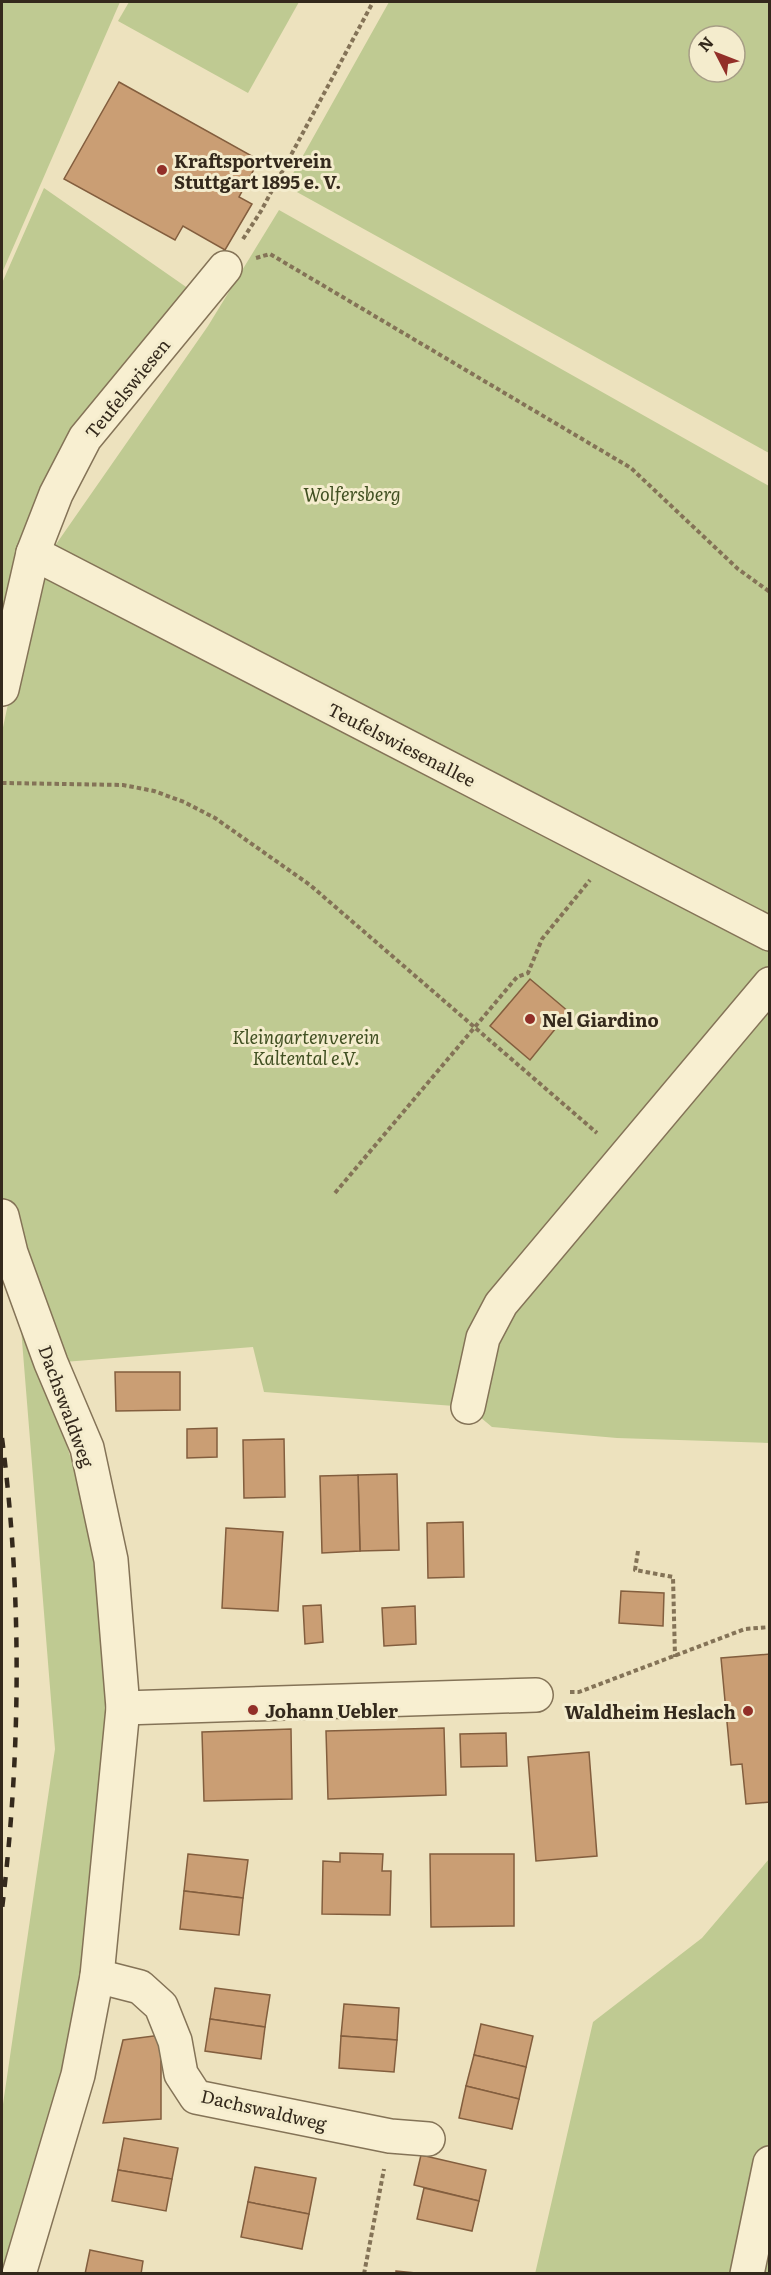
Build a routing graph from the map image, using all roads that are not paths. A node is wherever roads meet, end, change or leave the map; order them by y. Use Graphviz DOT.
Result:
graph roads {
  1 [pos="225,268"];
  2 [pos="33,553"];
  3 [pos="2,689"];
  4 [pos="770,934"];
  5 [pos="770,984"];
  6 [pos="2,1216"];
  7 [pos="468,1407"];
  8 [pos="536,1695"];
  9 [pos="123,1708"];
  10 [pos="97,1976"];
  11 [pos="428,2139"];
  12 [pos="770,2163"];
  13 [pos="19,2274"];
  14 [pos="747,2274"];
  1 -- 2 [label="street, Teufelswiesen"];
  2 -- 3 [label="street"];
  2 -- 4 [label="street, Teufelswiesenallee"];
  5 -- 7 [label="street"];
  6 -- 9 [label="street, Dachswaldweg"];
  8 -- 9 [label="street"];
  9 -- 10 [label="street, Dachswaldweg"];
  10 -- 11 [label="street, Dachswaldweg"];
  10 -- 13 [label="street, Dachswaldweg"];
  12 -- 14 [label="street"];
}
